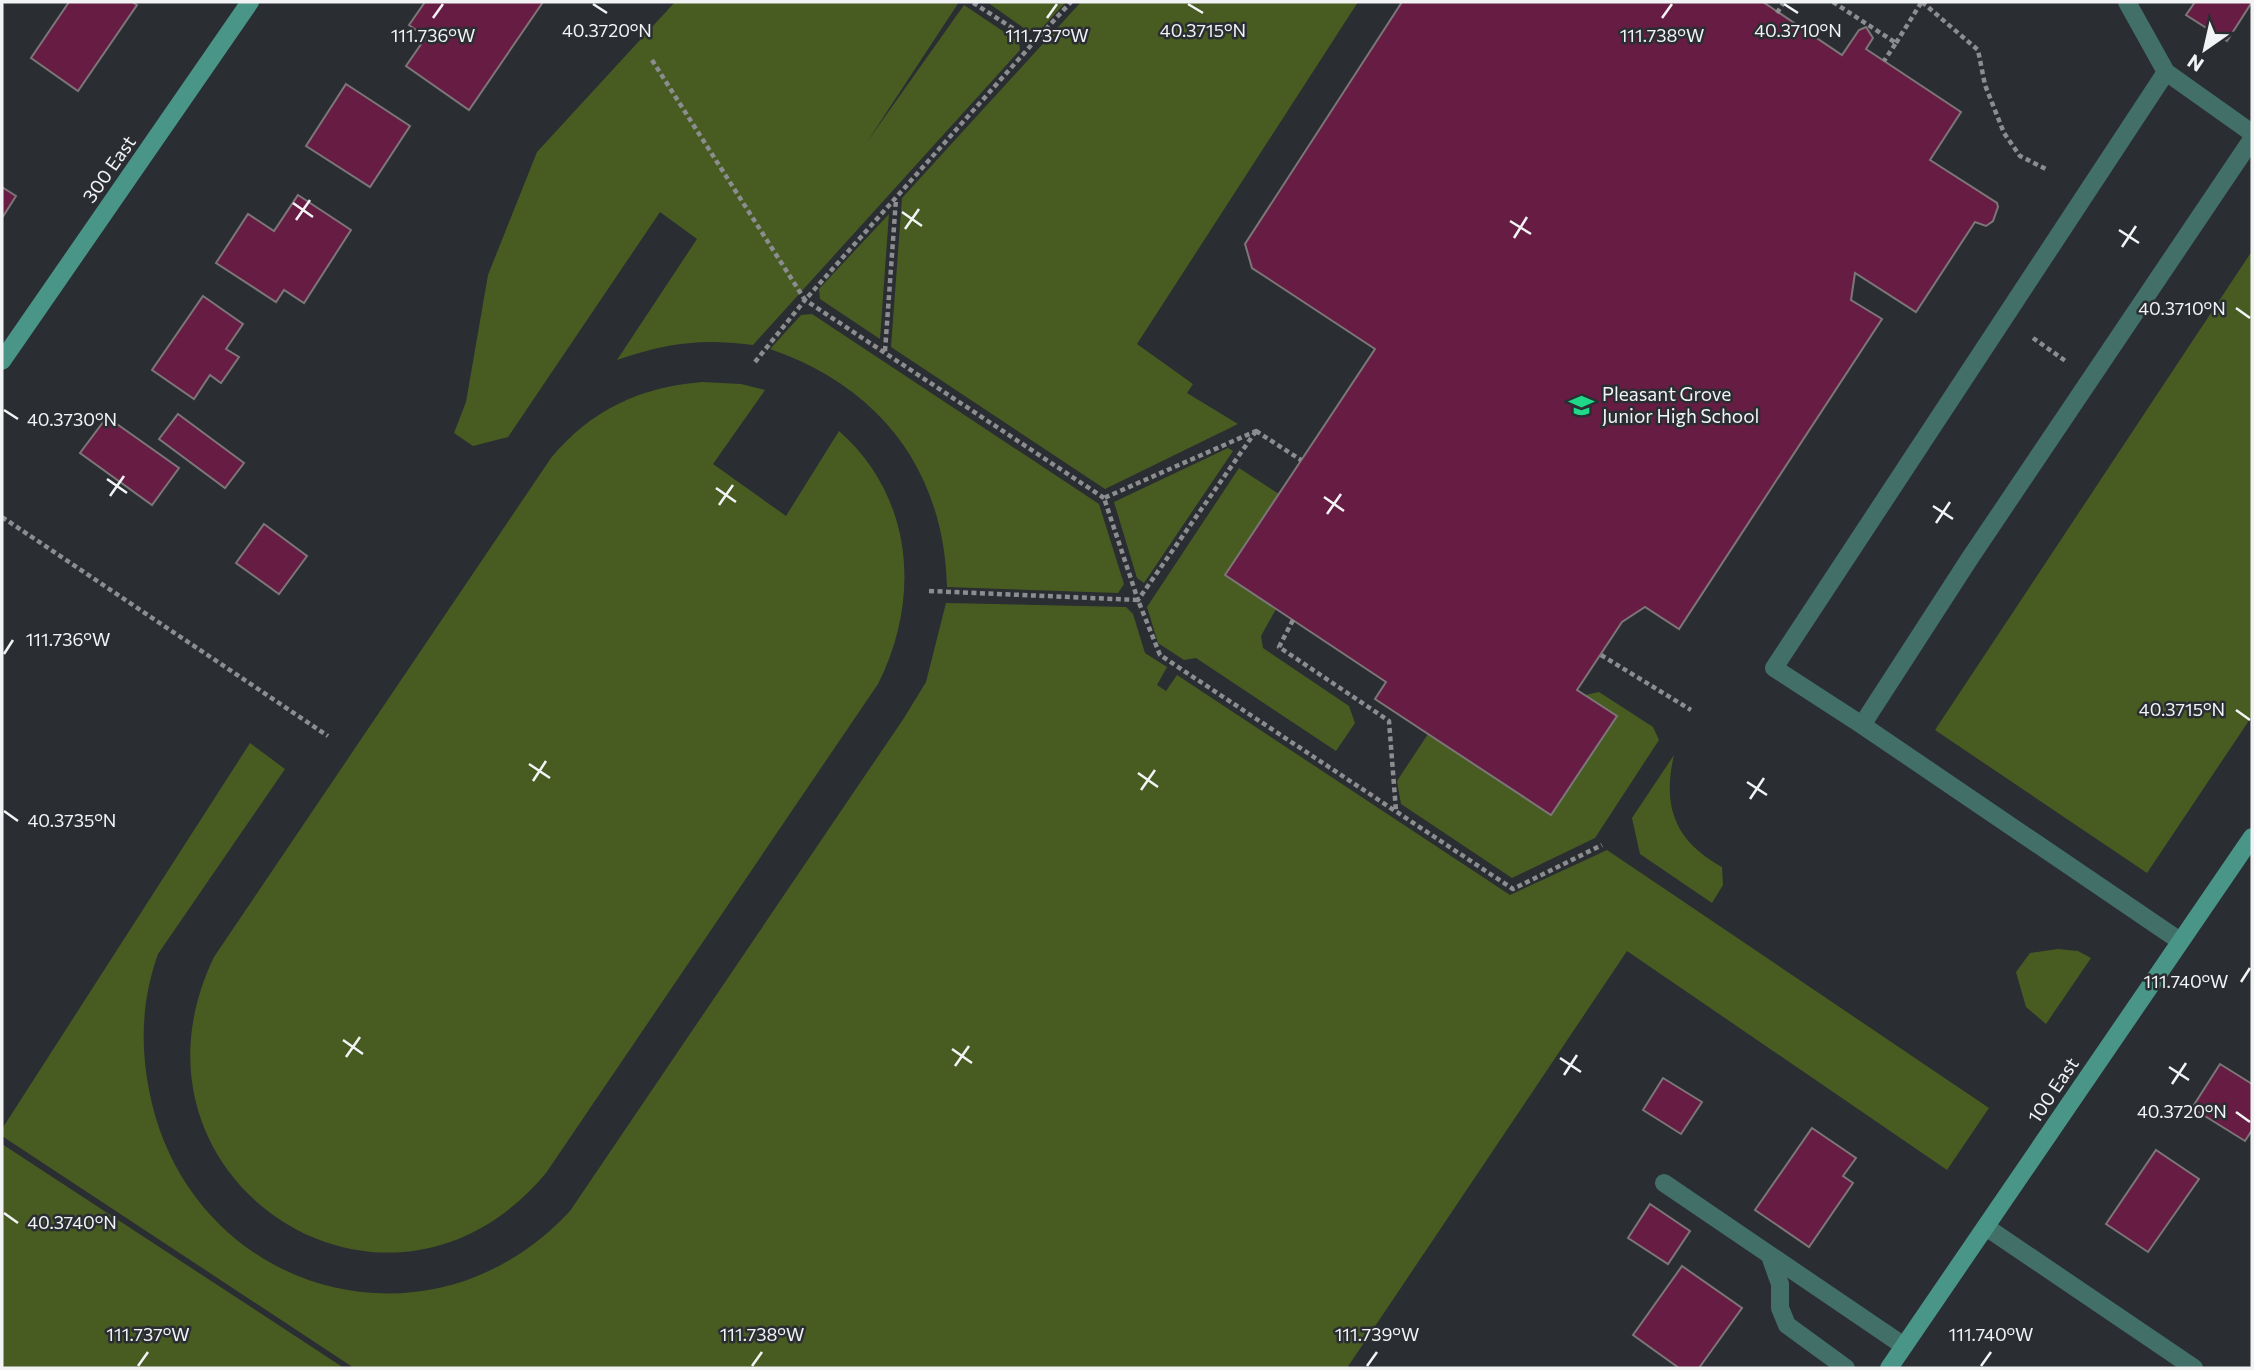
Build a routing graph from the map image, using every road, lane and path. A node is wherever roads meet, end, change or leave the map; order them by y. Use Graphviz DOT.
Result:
graph roads {
  1 [pos="250,2"];
  2 [pos="972,2"];
  3 [pos="1071,2"];
  4 [pos="1784,2"];
  5 [pos="1833,2"];
  6 [pos="1921,2"];
  7 [pos="2127,2"];
  8 [pos="1777,13"];
  9 [pos="1034,42"];
  10 [pos="1896,43"];
  11 [pos="652,60"];
  12 [pos="1884,61"];
  13 [pos="2166,72"];
  14 [pos="2252,133"];
  15 [pos="2252,138"];
  16 [pos="2048,170"];
  17 [pos="896,198"];
  18 [pos="805,300"];
  19 [pos="2033,338"];
  20 [pos="884,351"];
  21 [pos="2,361"];
  22 [pos="755,362"];
  23 [pos="2091,378"];
  24 [pos="1256,431"];
  25 [pos="1301,460"];
  26 [pos="1104,498"];
  27 [pos="2,517"];
  28 [pos="929,591"];
  29 [pos="1138,600"];
  30 [pos="1293,620"];
  31 [pos="1601,655"];
  32 [pos="1691,710"];
  33 [pos="1862,725"];
  34 [pos="328,736"];
  35 [pos="1396,812"];
  36 [pos="2252,837"];
  37 [pos="1602,845"];
  38 [pos="2180,941"];
  39 [pos="1664,1184"];
  40 [pos="1986,1227"];
  41 [pos="1770,1256"];
  42 [pos="1904,1346"];
  43 [pos="1846,1368"];
  44 [pos="1889,1368"];
  45 [pos="2194,1368"];
  1 -- 21 [label="main road, 300 East"];
  2 -- 9 [label="path"];
  3 -- 9 [label="path"];
  4 -- 8 [label="path"];
  5 -- 10 [label="path"];
  6 -- 10 [label="path"];
  6 -- 16 [label="path"];
  7 -- 13 [label="street"];
  9 -- 17 [label="path"];
  10 -- 12 [label="path"];
  11 -- 18 [label="path"];
  13 -- 14 [label="street"];
  13 -- 33 [label="street"];
  15 -- 23 [label="street"];
  17 -- 18 [label="path"];
  17 -- 20 [label="path"];
  18 -- 20 [label="path"];
  18 -- 22 [label="path"];
  19 -- 23 [label="path"];
  20 -- 26 [label="path"];
  23 -- 33 [label="street"];
  24 -- 25 [label="path"];
  24 -- 26 [label="path"];
  24 -- 29 [label="path"];
  26 -- 29 [label="path"];
  27 -- 34 [label="path"];
  28 -- 29 [label="path"];
  29 -- 35 [label="path"];
  30 -- 35 [label="path"];
  31 -- 32 [label="path"];
  33 -- 38 [label="street"];
  35 -- 37 [label="path"];
  36 -- 38 [label="main road, 100 East"];
  38 -- 40 [label="main road, 100 East"];
  39 -- 41 [label="street"];
  40 -- 42 [label="main road, 100 East"];
  40 -- 45 [label="street"];
  41 -- 42 [label="street"];
  41 -- 43 [label="street"];
  42 -- 44 [label="main road, 100 East"];
}
